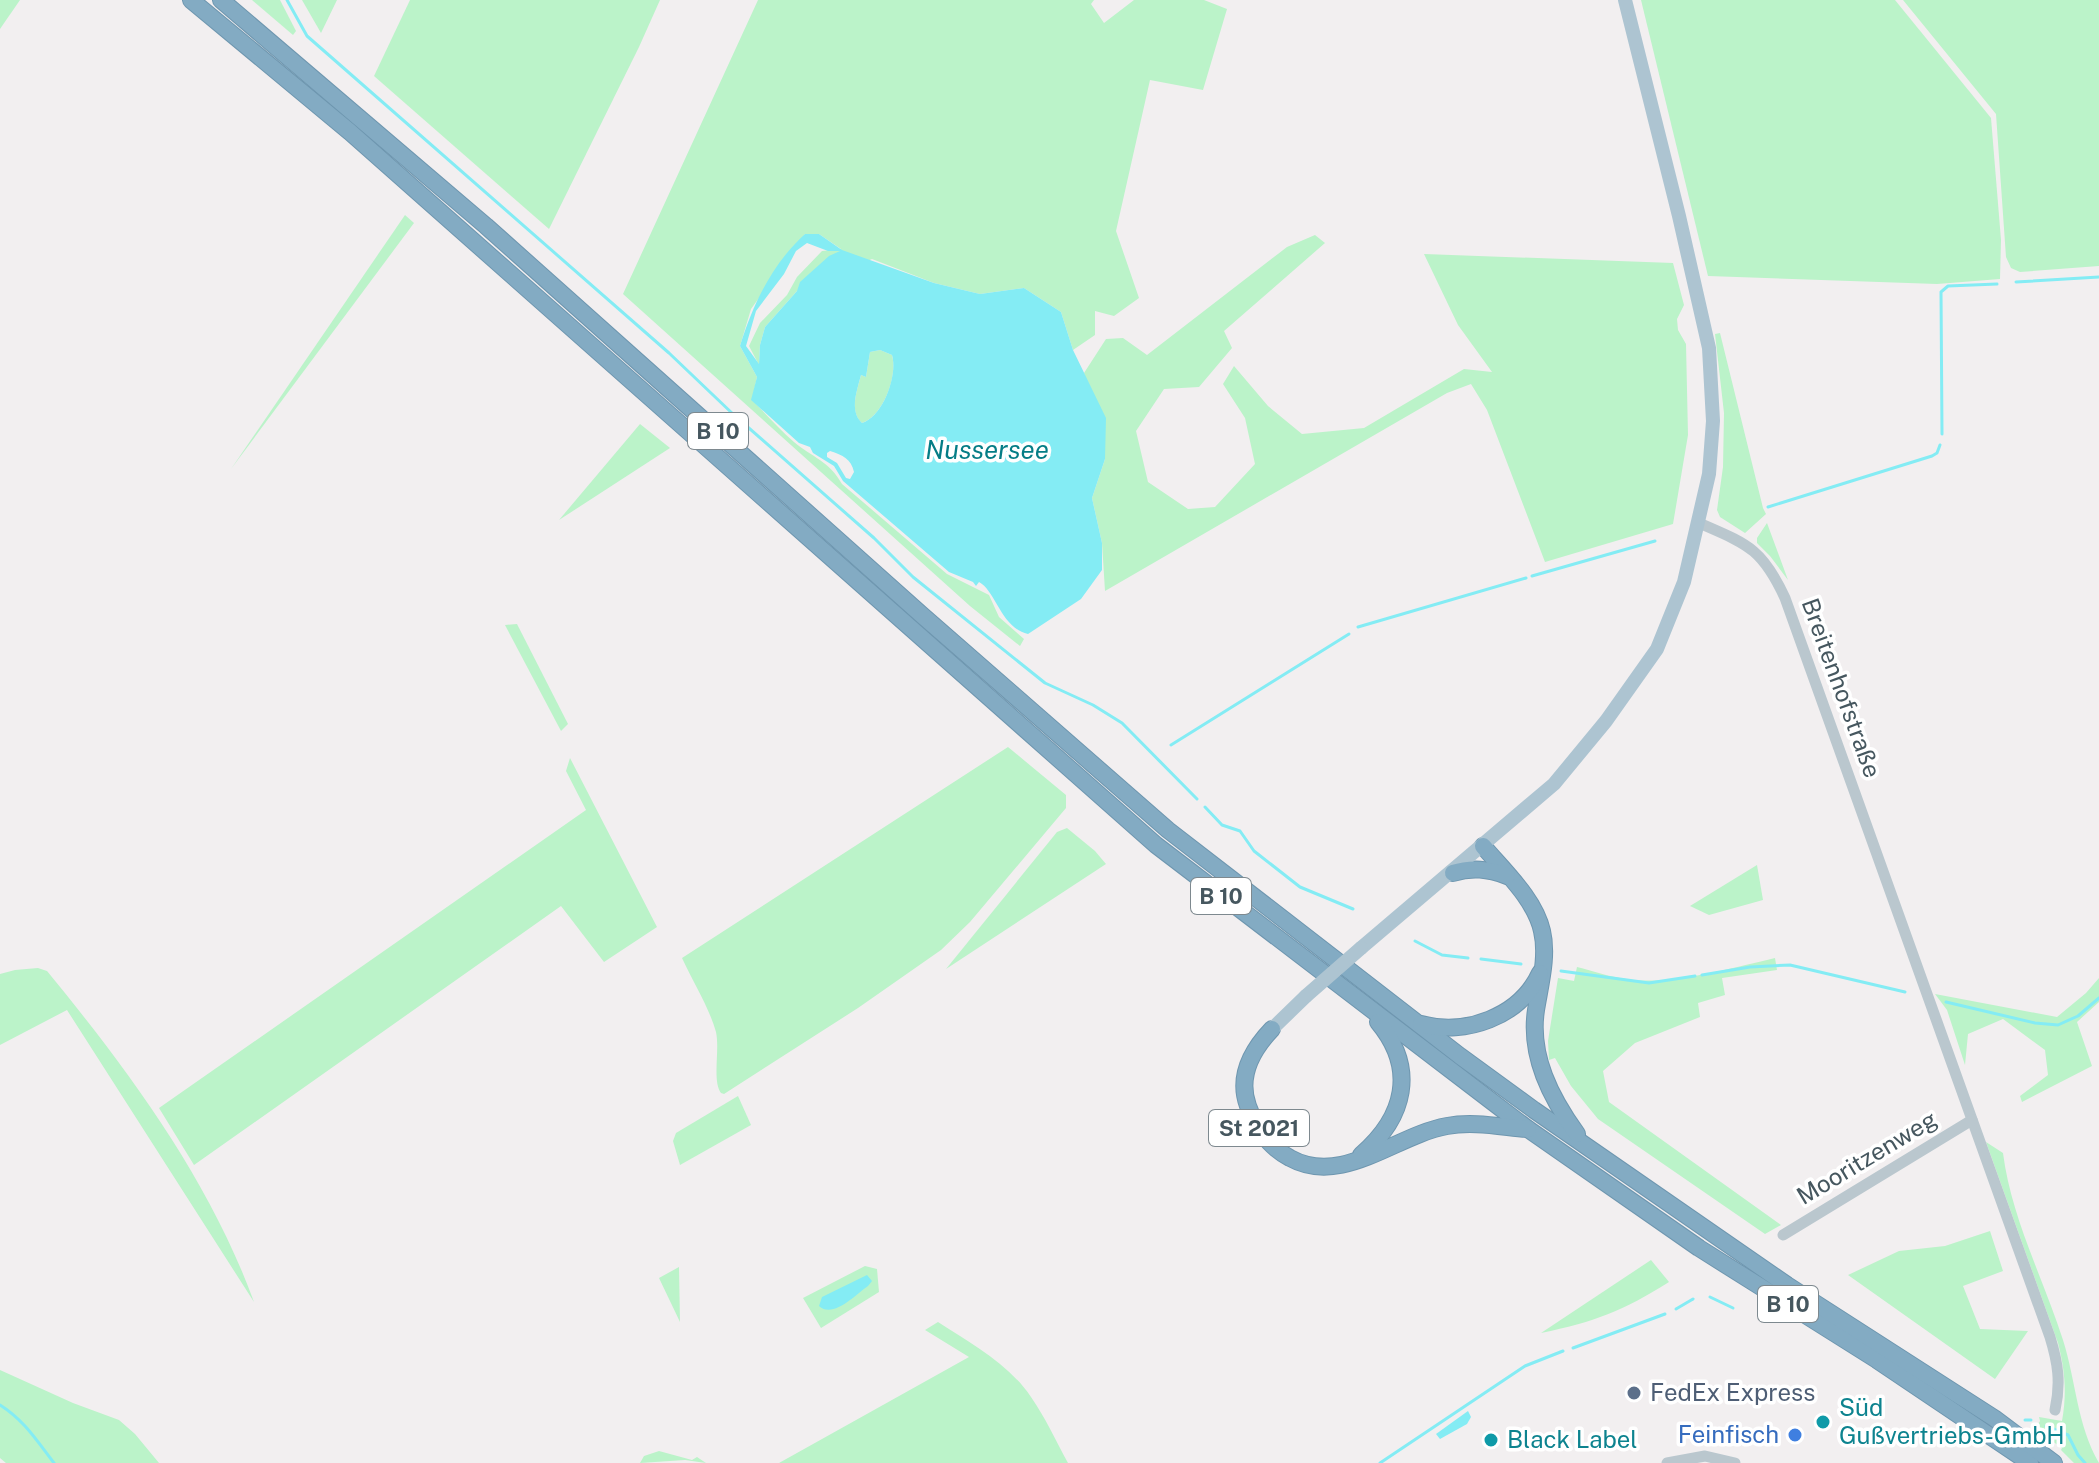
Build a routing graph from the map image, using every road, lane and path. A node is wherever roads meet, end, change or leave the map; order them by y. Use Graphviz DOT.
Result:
graph roads {
  1 [pos="191,0"];
  2 [pos="221,0"];
  3 [pos="1625,0"];
  4 [pos="1699,523"];
  5 [pos="1483,846"];
  6 [pos="1453,873"];
  7 [pos="1508,876"];
  8 [pos="1543,964"];
  9 [pos="1359,1002"];
  10 [pos="1417,1023"];
  11 [pos="1272,1029"];
  12 [pos="1972,1120"];
  13 [pos="1528,1129"];
  14 [pos="1588,1148"];
  15 [pos="1354,1161"];
  16 [pos="1783,1235"];
  17 [pos="2055,1410"];
  18 [pos="1667,1463"];
  19 [pos="1735,1463"];
  20 [pos="2030,1463"];
  21 [pos="2054,1463"];
  1 -- 9 [label="highway, B 10"];
  2 -- 10 [label="highway, B 10"];
  3 -- 4 [label="main road, St 2021"];
  4 -- 5 [label="main road, St 2021"];
  4 -- 12 [label="street, Breitenhofstraße"];
  5 -- 6 [label="main road, St 2021"];
  5 -- 7 [label="highway"];
  6 -- 7 [label="highway"];
  6 -- 11 [label="main road, St 2021, bridge"];
  7 -- 8 [label="highway"];
  8 -- 10 [label="highway"];
  8 -- 14 [label="highway"];
  9 -- 13 [label="highway, B 10"];
  9 -- 15 [label="highway"];
  10 -- 14 [label="highway, B 10"];
  11 -- 15 [label="highway, St 2021"];
  12 -- 16 [label="street, Mooritzenweg"];
  12 -- 17 [label="street, Breitenhofstraße"];
  13 -- 15 [label="highway"];
  13 -- 20 [label="highway, B 10"];
  14 -- 21 [label="highway, B 10"];
  18 -- 19 [label="street"];
}
